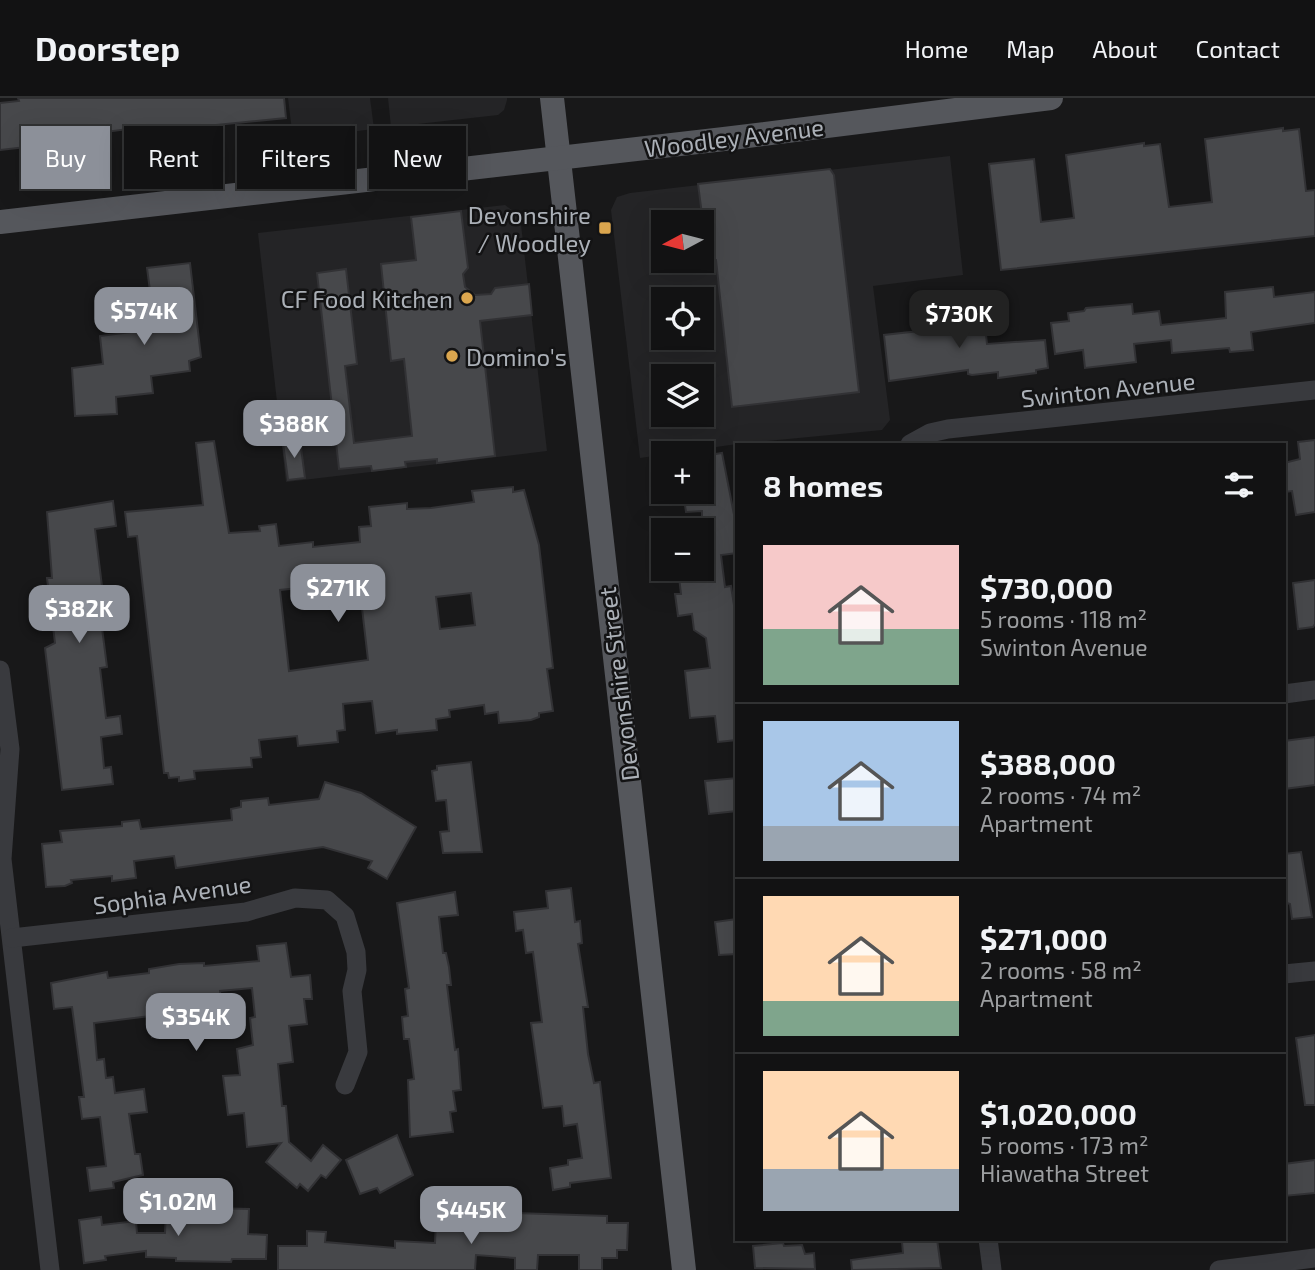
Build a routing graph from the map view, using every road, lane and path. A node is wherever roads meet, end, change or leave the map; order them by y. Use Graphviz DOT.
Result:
graph roads {
  1 [pos="552,98"];
  2 [pos="1051,98"];
  3 [pos="558,159"];
  4 [pos="0,222"];
  5 [pos="1315,390"];
  6 [pos="912,443"];
  7 [pos="0,670"];
  8 [pos="1315,690"];
  9 [pos="1286,694"];
  10 [pos="12,939"];
  11 [pos="1315,971"];
  12 [pos="1286,974"];
  13 [pos="345,1086"];
  14 [pos="988,1241"];
  15 [pos="1315,1258"];
  16 [pos="50,1270"];
  17 [pos="684,1270"];
  18 [pos="992,1270"];
  19 [pos="1225,1270"];
  1 -- 3 [label="main road, Devonshire Street"];
  2 -- 3 [label="main road, Woodley Avenue"];
  3 -- 4 [label="main road, Woodley Avenue"];
  3 -- 17 [label="main road, Devonshire Street"];
  5 -- 6 [label="street, Swinton Avenue"];
  7 -- 10 [label="street"];
  8 -- 9 [label="street"];
  10 -- 13 [label="street, Sophia Avenue"];
  10 -- 16 [label="street"];
  11 -- 12 [label="street"];
  14 -- 18 [label="street"];
  15 -- 19 [label="street"];
}
